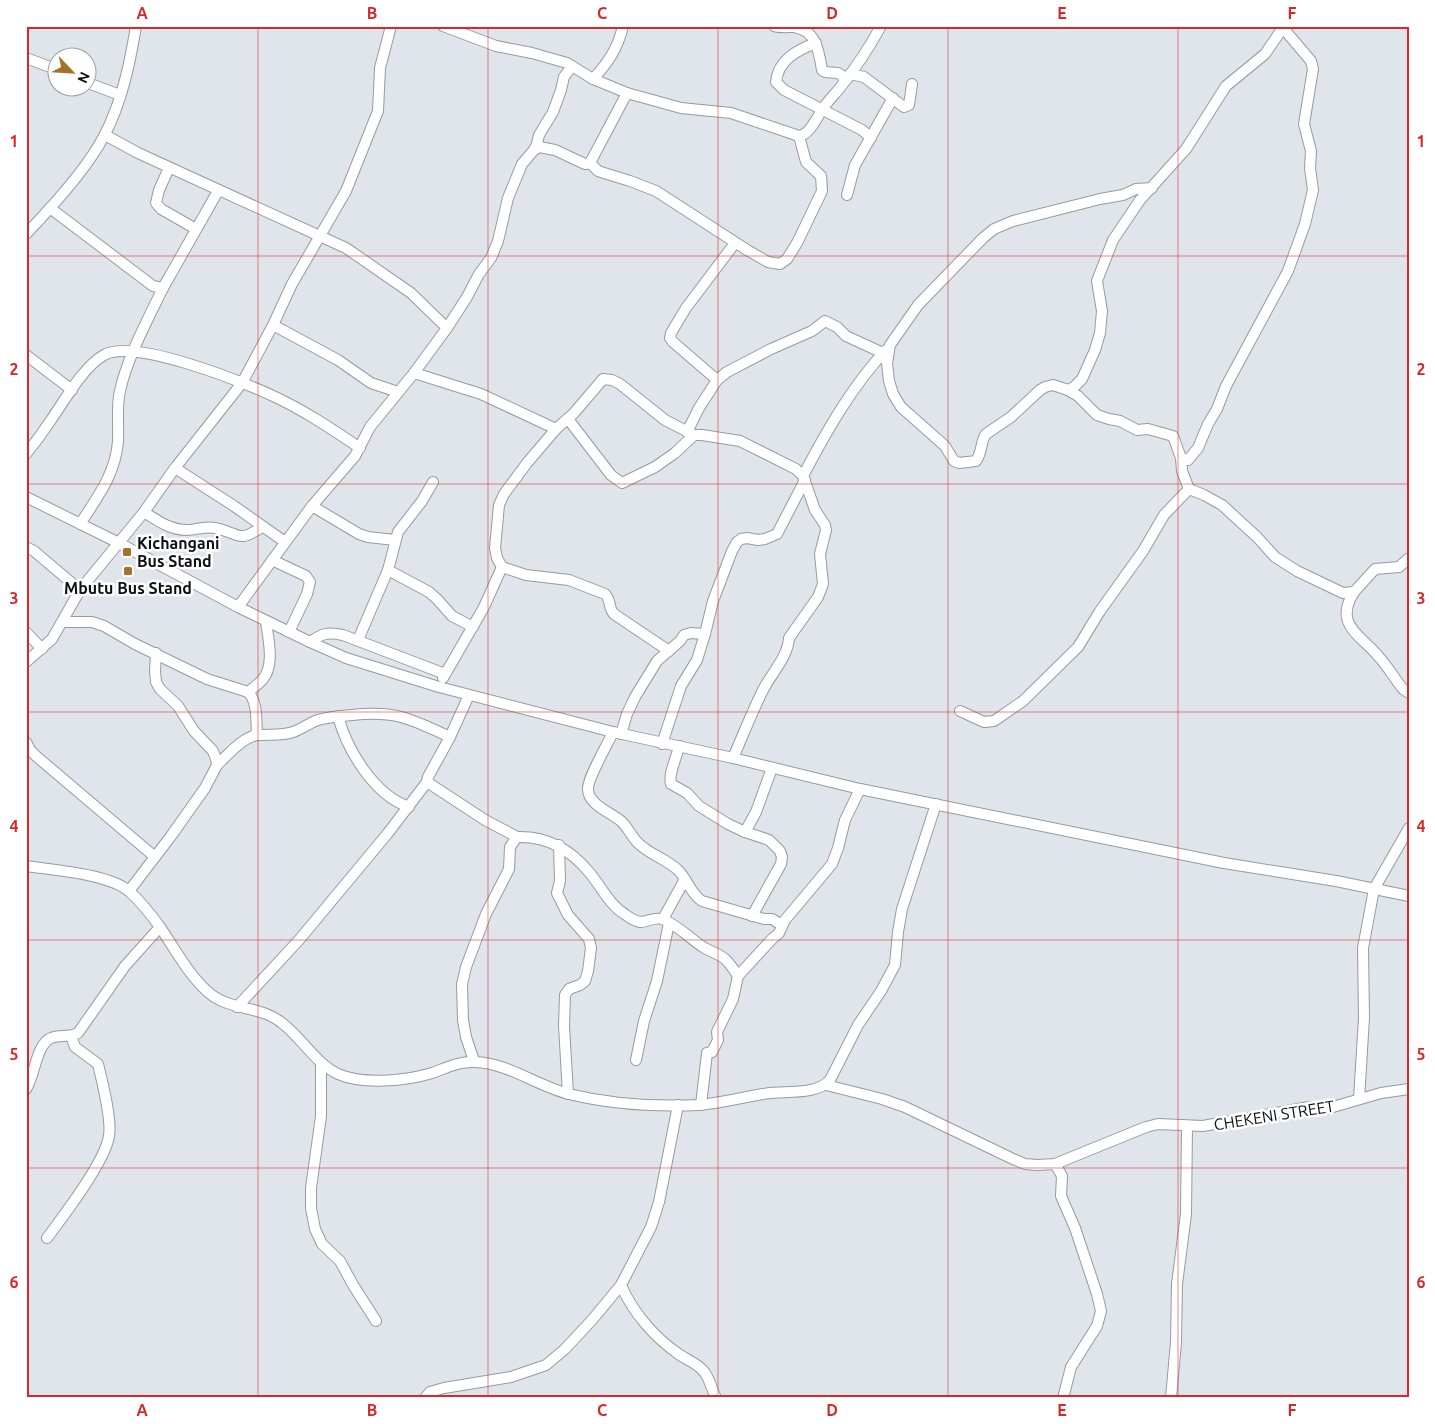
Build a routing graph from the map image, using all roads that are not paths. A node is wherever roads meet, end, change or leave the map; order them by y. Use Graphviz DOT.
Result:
graph roads {
  1 [pos="136,26"];
  2 [pos="391,26"];
  3 [pos="443,26"];
  4 [pos="623,26"];
  5 [pos="774,26"];
  6 [pos="880,26"];
  7 [pos="1284,27"];
  8 [pos="816,43"];
  9 [pos="26,58"];
  10 [pos="48,66"];
  11 [pos="572,66"];
  12 [pos="849,77"];
  13 [pos="593,79"];
  14 [pos="912,84"];
  15 [pos="98,86"];
  16 [pos="627,94"];
  17 [pos="120,95"];
  18 [pos="893,98"];
  19 [pos="822,108"];
  20 [pos="105,135"];
  21 [pos="799,136"];
  22 [pos="871,138"];
  23 [pos="534,150"];
  24 [pos="590,163"];
  25 [pos="169,168"];
  26 [pos="1152,188"];
  27 [pos="218,191"];
  28 [pos="847,195"];
  29 [pos="50,208"];
  30 [pos="196,229"];
  31 [pos="26,234"];
  32 [pos="321,236"];
  33 [pos="735,243"];
  34 [pos="163,288"];
  35 [pos="273,325"];
  36 [pos="447,328"];
  37 [pos="886,349"];
  38 [pos="134,351"];
  39 [pos="26,354"];
  40 [pos="414,373"];
  41 [pos="717,380"];
  42 [pos="242,384"];
  43 [pos="72,390"];
  44 [pos="1068,390"];
  45 [pos="398,392"];
  46 [pos="568,419"];
  47 [pos="556,429"];
  48 [pos="691,433"];
  49 [pos="360,448"];
  50 [pos="26,454"];
  51 [pos="1181,458"];
  52 [pos="175,468"];
  53 [pos="804,478"];
  54 [pos="433,482"];
  55 [pos="1188,489"];
  56 [pos="26,497"];
  57 [pos="312,506"];
  58 [pos="144,512"];
  59 [pos="80,524"];
  60 [pos="262,527"];
  61 [pos="395,540"];
  62 [pos="285,542"];
  63 [pos="119,543"];
  64 [pos="26,547"];
  65 [pos="1409,558"];
  66 [pos="272,560"];
  67 [pos="502,567"];
  68 [pos="388,570"];
  69 [pos="80,590"];
  70 [pos="1354,592"];
  71 [pos="238,607"];
  72 [pos="266,621"];
  73 [pos="62,622"];
  74 [pos="473,627"];
  75 [pos="26,632"];
  76 [pos="289,632"];
  77 [pos="706,634"];
  78 [pos="358,640"];
  79 [pos="310,642"];
  80 [pos="42,649"];
  81 [pos="669,650"];
  82 [pos="156,653"];
  83 [pos="26,662"];
  84 [pos="445,674"];
  85 [pos="439,687"];
  86 [pos="248,692"];
  87 [pos="1409,693"];
  88 [pos="469,695"];
  89 [pos="960,711"];
  90 [pos="338,716"];
  91 [pos="617,733"];
  92 [pos="257,735"];
  93 [pos="450,737"];
  94 [pos="662,744"];
  95 [pos="679,746"];
  96 [pos="27,750"];
  97 [pos="733,758"];
  98 [pos="216,765"];
  99 [pos="772,768"];
  100 [pos="427,782"];
  101 [pos="860,789"];
  102 [pos="936,804"];
  103 [pos="409,807"];
  104 [pos="1409,828"];
  105 [pos="745,832"];
  106 [pos="517,837"];
  107 [pos="559,846"];
  108 [pos="155,857"];
  109 [pos="26,866"];
  110 [pos="685,878"];
  111 [pos="1374,889"];
  112 [pos="129,891"];
  113 [pos="1409,896"];
  114 [pos="752,916"];
  115 [pos="666,921"];
  116 [pos="782,925"];
  117 [pos="160,927"];
  118 [pos="738,976"];
  119 [pos="237,1007"];
  120 [pos="71,1036"];
  121 [pos="636,1060"];
  122 [pos="474,1061"];
  123 [pos="321,1064"];
  124 [pos="826,1085"];
  125 [pos="1409,1089"];
  126 [pos="26,1090"];
  127 [pos="568,1094"];
  128 [pos="1359,1098"];
  129 [pos="678,1105"];
  130 [pos="701,1105"];
  131 [pos="1187,1126"];
  132 [pos="1055,1164"];
  133 [pos="47,1238"];
  134 [pos="621,1285"];
  135 [pos="376,1321"];
  136 [pos="425,1398"];
  137 [pos="716,1398"];
  138 [pos="1063,1398"];
  139 [pos="1171,1398"];
  1 -- 17 [label="street"];
  2 -- 32 [label="street"];
  3 -- 11 [label="street"];
  4 -- 13 [label="street"];
  5 -- 8 [label="street"];
  6 -- 12 [label="street"];
  7 -- 26 [label="street"];
  7 -- 51 [label="street"];
  8 -- 12 [label="street"];
  8 -- 19 [label="street"];
  9 -- 10 [label="street"];
  11 -- 13 [label="street"];
  11 -- 23 [label="street"];
  12 -- 18 [label="street"];
  12 -- 19 [label="street"];
  13 -- 16 [label="street"];
  14 -- 18 [label="street"];
  15 -- 17 [label="street"];
  16 -- 21 [label="street"];
  16 -- 24 [label="street"];
  17 -- 20 [label="street"];
  18 -- 22 [label="street"];
  19 -- 21 [label="street"];
  19 -- 22 [label="street"];
  20 -- 25 [label="street"];
  20 -- 29 [label="street"];
  21 -- 33 [label="street"];
  22 -- 28 [label="street"];
  23 -- 24 [label="street"];
  23 -- 36 [label="street"];
  24 -- 33 [label="street"];
  25 -- 27 [label="street"];
  25 -- 30 [label="street"];
  26 -- 37 [label="street"];
  26 -- 44 [label="street"];
  27 -- 30 [label="street"];
  27 -- 32 [label="street"];
  29 -- 31 [label="street"];
  29 -- 34 [label="street"];
  30 -- 34 [label="street"];
  32 -- 35 [label="street"];
  32 -- 36 [label="street"];
  33 -- 41 [label="street"];
  34 -- 38 [label="street"];
  35 -- 42 [label="street"];
  35 -- 45 [label="street"];
  36 -- 40 [label="street"];
  37 -- 41 [label="street"];
  37 -- 44 [label="street"];
  37 -- 53 [label="street"];
  38 -- 42 [label="street"];
  38 -- 43 [label="street"];
  38 -- 59 [label="street"];
  39 -- 43 [label="street"];
  40 -- 45 [label="street"];
  40 -- 47 [label="street"];
  41 -- 48 [label="street"];
  42 -- 49 [label="street"];
  42 -- 52 [label="street"];
  43 -- 50 [label="street"];
  44 -- 51 [label="street"];
  45 -- 49 [label="street"];
  46 -- 47 [label="street"];
  46 -- 48 [label="street"];
  46 -- 48 [label="street"];
  47 -- 67 [label="street"];
  48 -- 53 [label="street"];
  49 -- 57 [label="street"];
  51 -- 55 [label="street"];
  52 -- 58 [label="street"];
  52 -- 60 [label="street"];
  53 -- 77 [label="street"];
  53 -- 97 [label="street"];
  54 -- 61 [label="street"];
  55 -- 70 [label="street"];
  55 -- 89 [label="street"];
  56 -- 59 [label="street"];
  57 -- 61 [label="street"];
  57 -- 62 [label="street"];
  58 -- 60 [label="street"];
  58 -- 63 [label="street"];
  59 -- 63 [label="street"];
  60 -- 62 [label="street"];
  61 -- 68 [label="street"];
  62 -- 66 [label="street"];
  63 -- 69 [label="street"];
  63 -- 71 [label="street"];
  64 -- 69 [label="street"];
  65 -- 70 [label="street"];
  66 -- 71 [label="street"];
  66 -- 76 [label="street"];
  67 -- 74 [label="street"];
  67 -- 81 [label="street"];
  68 -- 74 [label="street"];
  68 -- 78 [label="street"];
  69 -- 73 [label="street"];
  70 -- 87 [label="street"];
  71 -- 72 [label="street"];
  72 -- 76 [label="street"];
  72 -- 86 [label="street"];
  73 -- 80 [label="street"];
  73 -- 82 [label="street"];
  74 -- 84 [label="street"];
  75 -- 80 [label="street"];
  76 -- 79 [label="street"];
  77 -- 81 [label="street"];
  77 -- 94 [label="street"];
  78 -- 79 [label="street"];
  78 -- 84 [label="street"];
  79 -- 85 [label="street"];
  80 -- 83 [label="street"];
  81 -- 91 [label="street"];
  82 -- 86 [label="street"];
  82 -- 98 [label="street"];
  84 -- 85 [label="street"];
  85 -- 88 [label="street"];
  86 -- 92 [label="street"];
  88 -- 91 [label="street"];
  88 -- 93 [label="street"];
  90 -- 92 [label="street"];
  90 -- 93 [label="street"];
  90 -- 103 [label="street"];
  91 -- 94 [label="street"];
  91 -- 110 [label="street"];
  92 -- 98 [label="street"];
  93 -- 100 [label="street"];
  94 -- 95 [label="street"];
  95 -- 97 [label="street"];
  95 -- 105 [label="street"];
  96 -- 108 [label="street"];
  97 -- 99 [label="street"];
  98 -- 108 [label="street"];
  99 -- 101 [label="street"];
  99 -- 105 [label="street"];
  100 -- 103 [label="street"];
  100 -- 106 [label="street"];
  101 -- 102 [label="street"];
  101 -- 116 [label="street"];
  102 -- 111 [label="street"];
  102 -- 124 [label="street"];
  103 -- 119 [label="street"];
  104 -- 111 [label="street"];
  105 -- 114 [label="street"];
  106 -- 107 [label="street"];
  106 -- 122 [label="street"];
  107 -- 115 [label="street"];
  107 -- 127 [label="street"];
  108 -- 112 [label="street"];
  109 -- 112 [label="street"];
  110 -- 114 [label="street"];
  110 -- 115 [label="street"];
  111 -- 113 [label="street"];
  111 -- 128 [label="street"];
  112 -- 117 [label="street"];
  114 -- 116 [label="street"];
  115 -- 118 [label="street"];
  115 -- 121 [label="street"];
  116 -- 118 [label="street"];
  117 -- 119 [label="street"];
  117 -- 120 [label="street"];
  118 -- 130 [label="street"];
  119 -- 123 [label="street"];
  120 -- 126 [label="street"];
  120 -- 133 [label="street"];
  122 -- 123 [label="street"];
  122 -- 127 [label="street"];
  123 -- 135 [label="street"];
  124 -- 130 [label="street"];
  124 -- 132 [label="street"];
  125 -- 128 [label="street, CHEKENI STREET"];
  127 -- 129 [label="street"];
  128 -- 131 [label="street, CHEKENI STREET"];
  129 -- 130 [label="street"];
  129 -- 134 [label="street"];
  131 -- 132 [label="street, CHEKENI STREET"];
  131 -- 139 [label="street"];
  132 -- 138 [label="street"];
  134 -- 136 [label="street"];
  134 -- 137 [label="street"];
}
